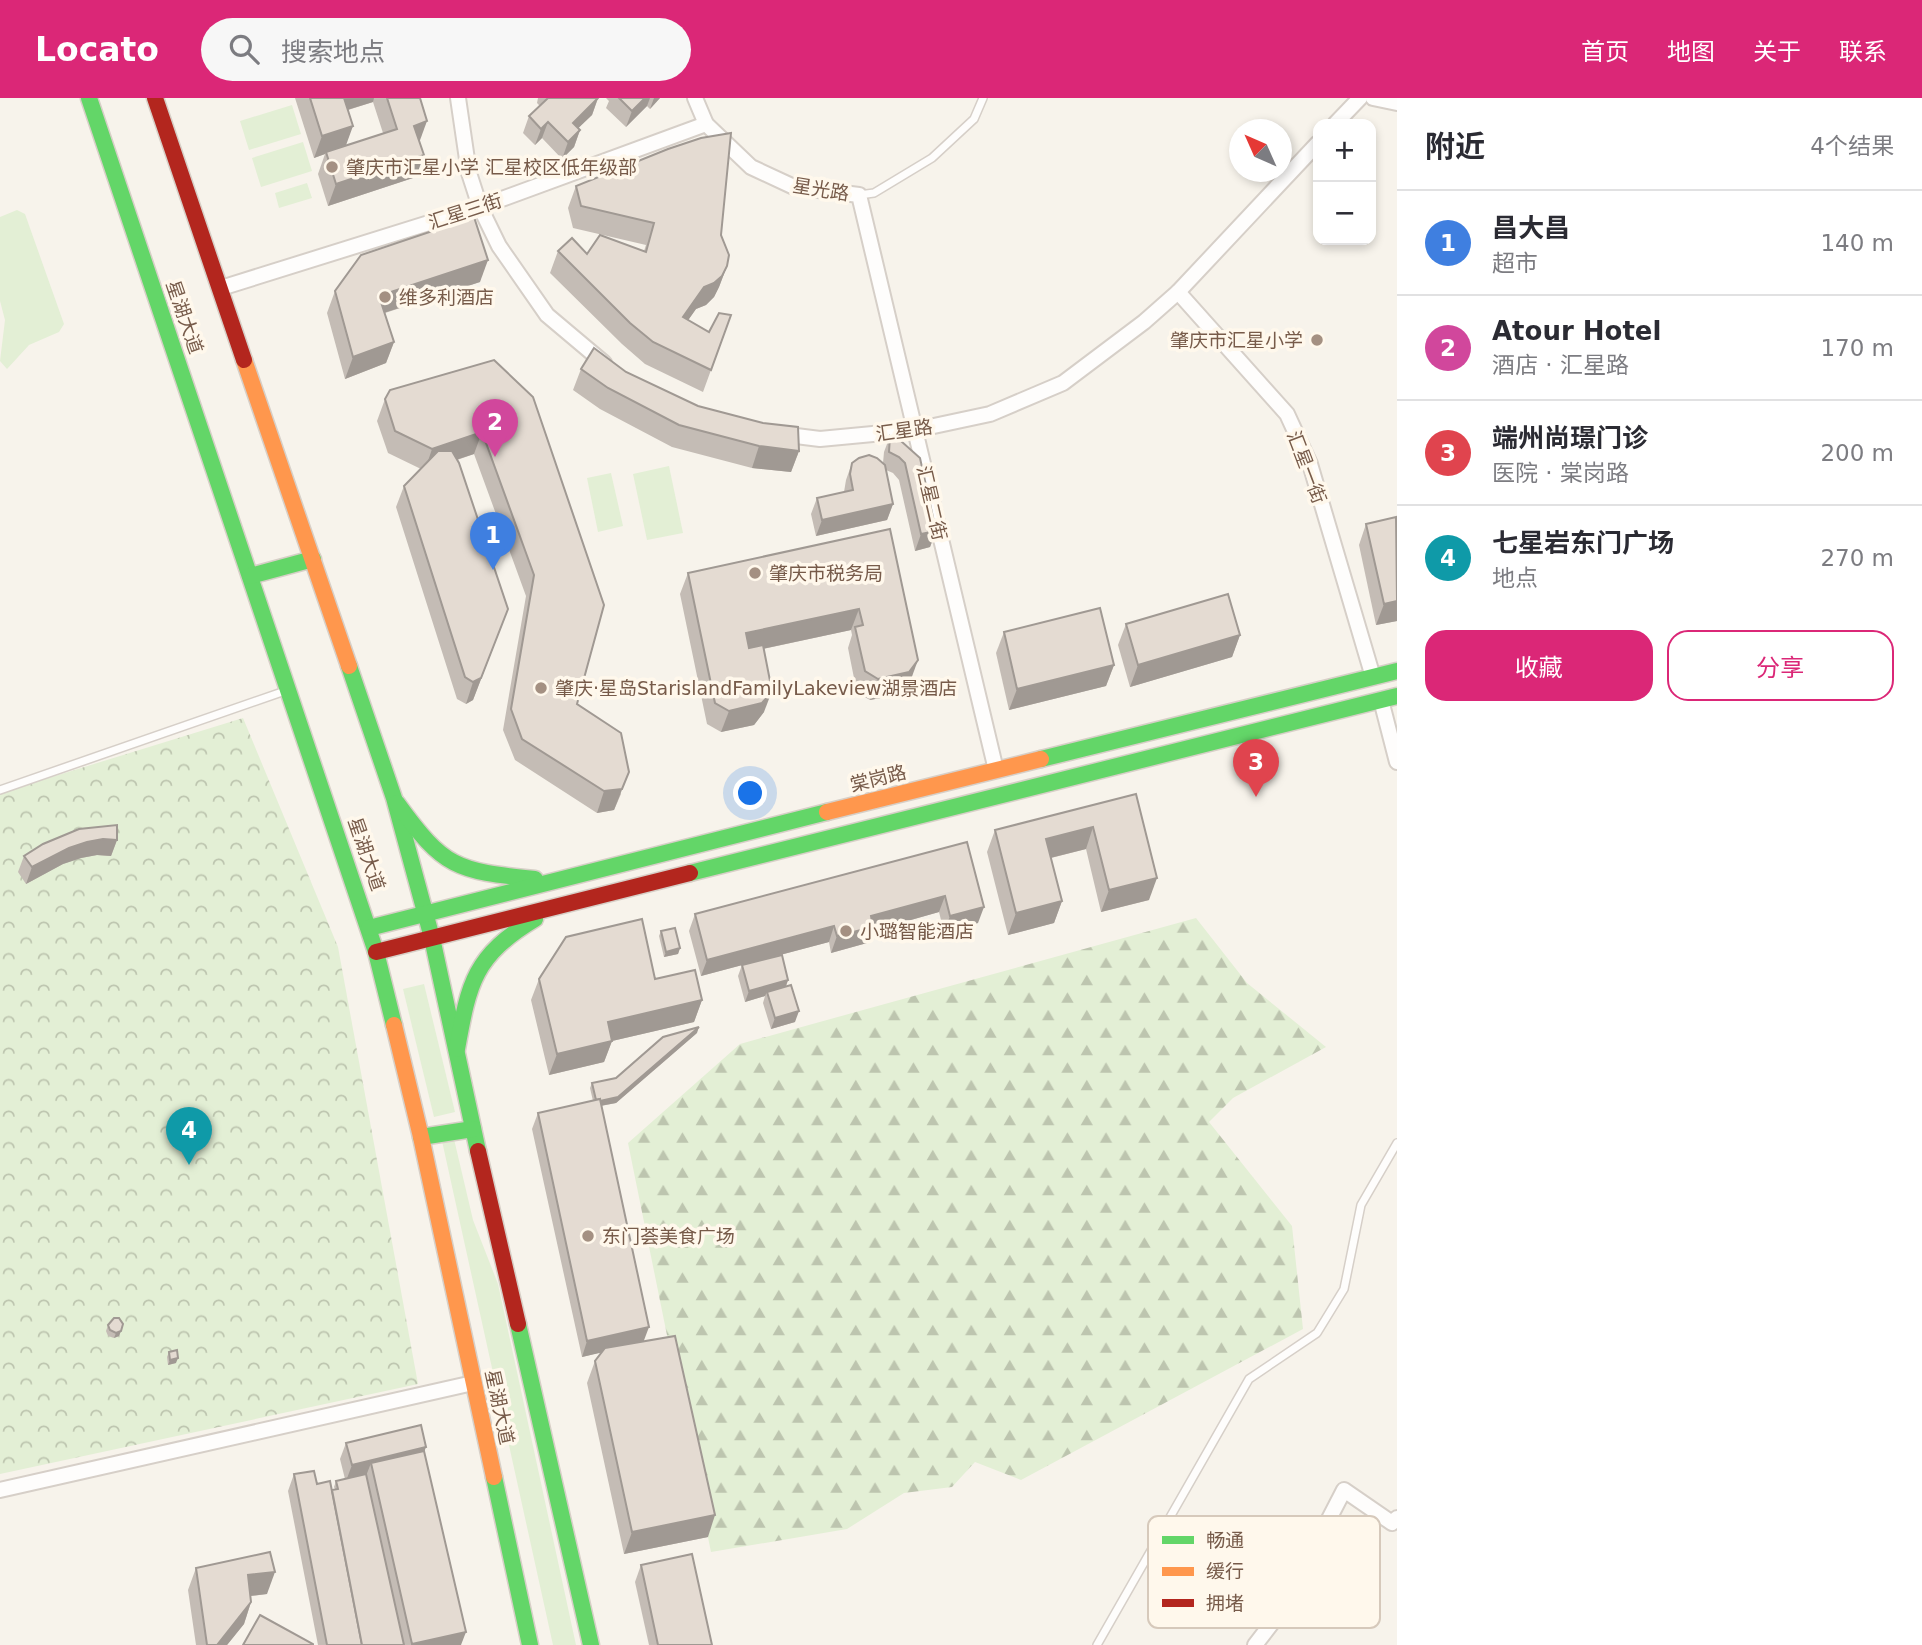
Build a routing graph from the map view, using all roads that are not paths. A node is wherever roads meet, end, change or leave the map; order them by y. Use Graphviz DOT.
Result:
graph roads {
  1 [pos="89,98"];
  2 [pos="155,98"];
  3 [pos="458,98"];
  4 [pos="695,98"];
  5 [pos="983,98"];
  6 [pos="1360,98"];
  7 [pos="1373,98"];
  8 [pos="1397,103"];
  9 [pos="1340,119"];
  10 [pos="706,124"];
  11 [pos="1313,148"];
  12 [pos="859,195"];
  13 [pos="480,208"];
  14 [pos="221,288"];
  15 [pos="1178,292"];
  16 [pos="614,371"];
  17 [pos="915,430"];
  18 [pos="771,433"];
  19 [pos="313,559"];
  20 [pos="250,576"];
  21 [pos="1397,671"];
  22 [pos="1373,677"];
  23 [pos="289,690"];
  24 [pos="1389,698"];
  25 [pos="1397,762"];
  26 [pos="996,770"];
  27 [pos="0,790"];
  28 [pos="394,798"];
  29 [pos="836,810"];
  30 [pos="841,836"];
  31 [pos="548,881"];
  32 [pos="555,907"];
  33 [pos="426,913"];
  34 [pos="369,928"];
  35 [pos="432,938"];
  36 [pos="376,952"];
  37 [pos="457,1051"];
  38 [pos="473,1129"];
  39 [pos="421,1137"];
  40 [pos="1397,1143"];
  41 [pos="473,1383"];
  42 [pos="0,1490"];
  43 [pos="1171,1516"];
  44 [pos="1331,1516"];
  45 [pos="1397,1518"];
  46 [pos="1148,1556"];
  47 [pos="1268,1628"];
  48 [pos="530,1645"];
  49 [pos="590,1645"];
  50 [pos="1097,1645"];
  51 [pos="1255,1645"];
  1 -- 20 [label="main road, 星湖大道"];
  2 -- 14 [label="main road, 星湖大道"];
  3 -- 13 [label="street"];
  4 -- 10 [label="street, 星光路"];
  5 -- 12 [label="lane"];
  6 -- 9 [label="street"];
  7 -- 8 [label="street"];
  10 -- 12 [label="street, 星光路"];
  10 -- 13 [label="street, 汇星三街"];
  11 -- 15 [label="street, 汇星路"];
  12 -- 17 [label="street, 汇星二街"];
  13 -- 14 [label="street, 汇星三街"];
  13 -- 16 [label="street"];
  14 -- 19 [label="main road, 星湖大道"];
  15 -- 17 [label="street, 汇星路"];
  15 -- 22 [label="street, 汇星一街"];
  17 -- 18 [label="street, 汇星路"];
  17 -- 26 [label="street, 汇星二街"];
  19 -- 20 [label="main road"];
  19 -- 28 [label="main road, 星湖大道"];
  20 -- 23 [label="main road, 星湖大道"];
  21 -- 22 [label="main road, 棠岗路"];
  22 -- 26 [label="main road, 棠岗路"];
  23 -- 27 [label="lane"];
  23 -- 34 [label="main road, 星湖大道"];
  24 -- 25 [label="street"];
  24 -- 30 [label="main road"];
  26 -- 29 [label="main road, 棠岗路"];
  28 -- 31 [label="main road"];
  28 -- 33 [label="main road, 星湖大道"];
  29 -- 30 [label="main road"];
  29 -- 31 [label="main road, 棠岗路"];
  30 -- 32 [label="main road"];
  31 -- 33 [label="main road, 棠岗路"];
  32 -- 35 [label="main road"];
  32 -- 37 [label="main road"];
  33 -- 34 [label="main road, 棠岗路"];
  33 -- 35 [label="main road, 星湖大道"];
  34 -- 36 [label="main road, 星湖大道"];
  35 -- 36 [label="main road"];
  35 -- 37 [label="main road, 星湖大道"];
  36 -- 39 [label="main road, 星湖大道"];
  37 -- 38 [label="main road, 星湖大道"];
  38 -- 39 [label="main road"];
  38 -- 49 [label="main road, 星湖大道"];
  39 -- 41 [label="main road, 星湖大道"];
  40 -- 43 [label="lane"];
  41 -- 42 [label="street"];
  41 -- 48 [label="main road, 星湖大道"];
  44 -- 45 [label="street"];
  46 -- 50 [label="lane"];
  47 -- 51 [label="street"];
}
